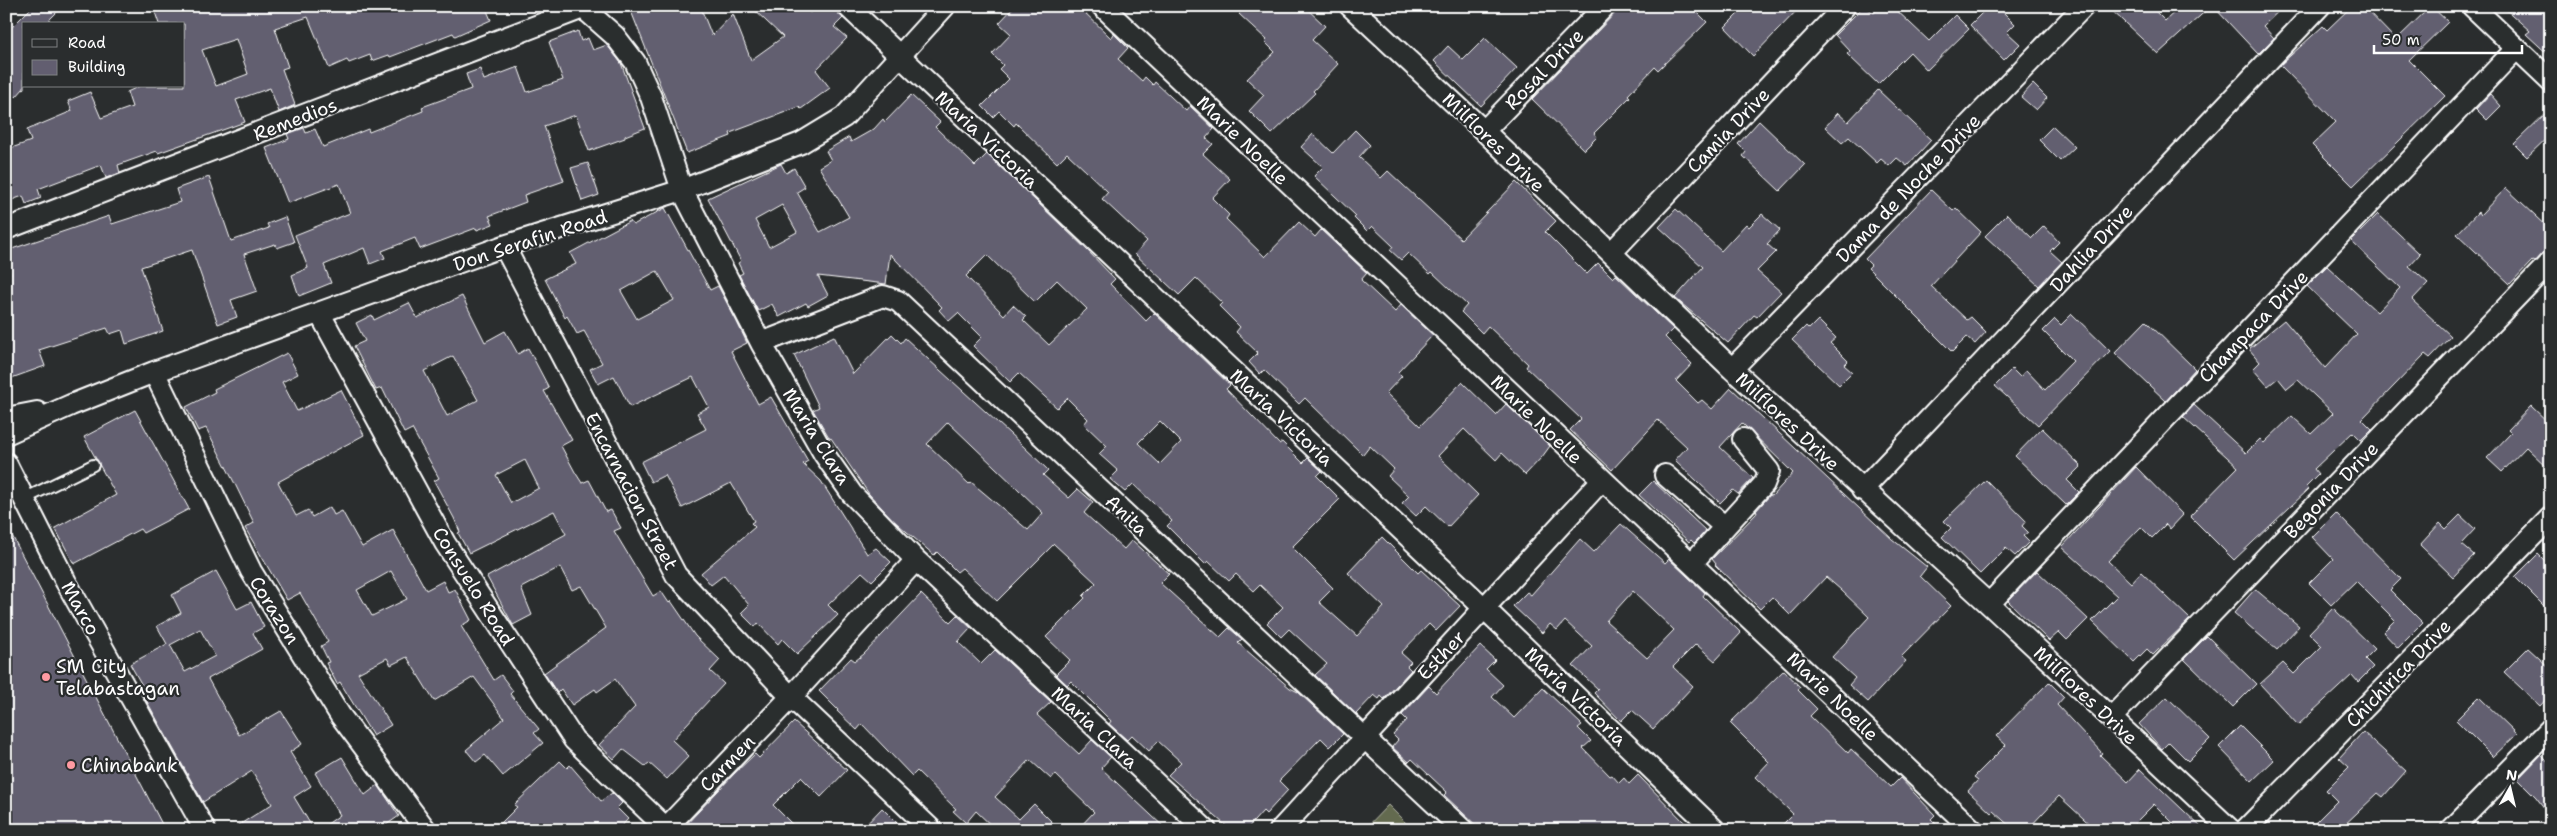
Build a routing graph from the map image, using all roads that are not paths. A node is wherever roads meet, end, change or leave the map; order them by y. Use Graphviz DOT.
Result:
graph roads {
  1 [pos="847,6"];
  2 [pos="946,6"];
  3 [pos="1102,6"];
  4 [pos="1605,6"];
  5 [pos="1845,6"];
  6 [pos="2084,6"];
  7 [pos="2320,6"];
  8 [pos="2472,6"];
  9 [pos="582,7"];
  10 [pos="1355,8"];
  11 [pos="2516,49"];
  12 [pos="900,56"];
  13 [pos="2551,81"];
  14 [pos="1484,131"];
  15 [pos="682,190"];
  16 [pos="6,229"];
  17 [pos="504,246"];
  18 [pos="1611,253"];
  19 [pos="2551,261"];
  20 [pos="320,314"];
  21 [pos="761,343"];
  22 [pos="1732,369"];
  23 [pos="154,372"];
  24 [pos="71,405"];
  25 [pos="6,418"];
  26 [pos="6,434"];
  27 [pos="1743,439"];
  28 [pos="6,463"];
  29 [pos="93,465"];
  30 [pos="1665,475"];
  31 [pos="1602,480"];
  32 [pos="1862,490"];
  33 [pos="24,499"];
  34 [pos="2551,517"];
  35 [pos="1725,527"];
  36 [pos="916,560"];
  37 [pos="1693,562"];
  38 [pos="1989,604"];
  39 [pos="1485,609"];
  40 [pos="791,697"];
  41 [pos="2111,718"];
  42 [pos="2551,728"];
  43 [pos="1365,736"];
  44 [pos="666,829"];
  45 [pos="205,830"];
  46 [pos="426,830"];
  47 [pos="932,830"];
  48 [pos="1206,830"];
  49 [pos="1280,830"];
  50 [pos="1463,830"];
  51 [pos="1715,830"];
  52 [pos="1973,830"];
  53 [pos="2231,830"];
  54 [pos="2245,830"];
  55 [pos="2451,830"];
  1 -- 12 [label="street, Maria Victoria"];
  2 -- 12 [label="street, Don Serafin Road"];
  3 -- 31 [label="street, Marie Noelle"];
  4 -- 14 [label="street, Rosal Drive"];
  5 -- 18 [label="street, Camia Drive"];
  6 -- 22 [label="street, Dama de Noche Drive"];
  7 -- 32 [label="street, Dahlia Drive"];
  8 -- 11 [label="street"];
  9 -- 15 [label="street, Maria Clara"];
  9 -- 16 [label="street, Remedios"];
  10 -- 14 [label="street, Milflores Drive"];
  11 -- 13 [label="street"];
  11 -- 38 [label="street, Champaca Drive"];
  12 -- 15 [label="street, Don Serafin Road"];
  12 -- 39 [label="street, Maria Victoria"];
  14 -- 18 [label="street, Milflores Drive"];
  15 -- 17 [label="street, Don Serafin Road"];
  15 -- 21 [label="street, Maria Clara"];
  17 -- 20 [label="street, Don Serafin Road"];
  17 -- 40 [label="street, Encarnacion Street"];
  18 -- 22 [label="street, Milflores Drive"];
  19 -- 41 [label="street, Begonia Drive"];
  20 -- 23 [label="street, Don Serafin Road"];
  20 -- 44 [label="street, Consuelo Road"];
  21 -- 36 [label="street, Maria Clara"];
  21 -- 43 [label="street, Anita"];
  22 -- 32 [label="street, Milflores Drive"];
  23 -- 24 [label="street, Don Serafin Road"];
  23 -- 46 [label="street, Corazon"];
  24 -- 25 [label="street, Don Serafin Road"];
  24 -- 26 [label="street, Don Serafin Road"];
  27 -- 35 [label="street"];
  28 -- 33 [label="street, Marco"];
  29 -- 33 [label="lane"];
  30 -- 35 [label="street"];
  31 -- 37 [label="street, Marie Noelle"];
  31 -- 39 [label="street, Esther"];
  32 -- 38 [label="street, Milflores Drive"];
  33 -- 45 [label="street, Marco"];
  34 -- 54 [label="street, Chichirica Drive"];
  35 -- 37 [label="street"];
  36 -- 40 [label="street, Carmen"];
  36 -- 48 [label="street, Maria Clara"];
  37 -- 52 [label="street, Marie Noelle"];
  38 -- 41 [label="street, Milflores Drive"];
  39 -- 43 [label="street, Esther"];
  39 -- 51 [label="street, Maria Victoria"];
  40 -- 44 [label="street, Carmen"];
  40 -- 47 [label="street, Encarnacion Street"];
  41 -- 53 [label="street, Milflores Drive"];
  42 -- 55 [label="street"];
  43 -- 49 [label="street, Esther"];
  43 -- 50 [label="street, Anita"];
}
